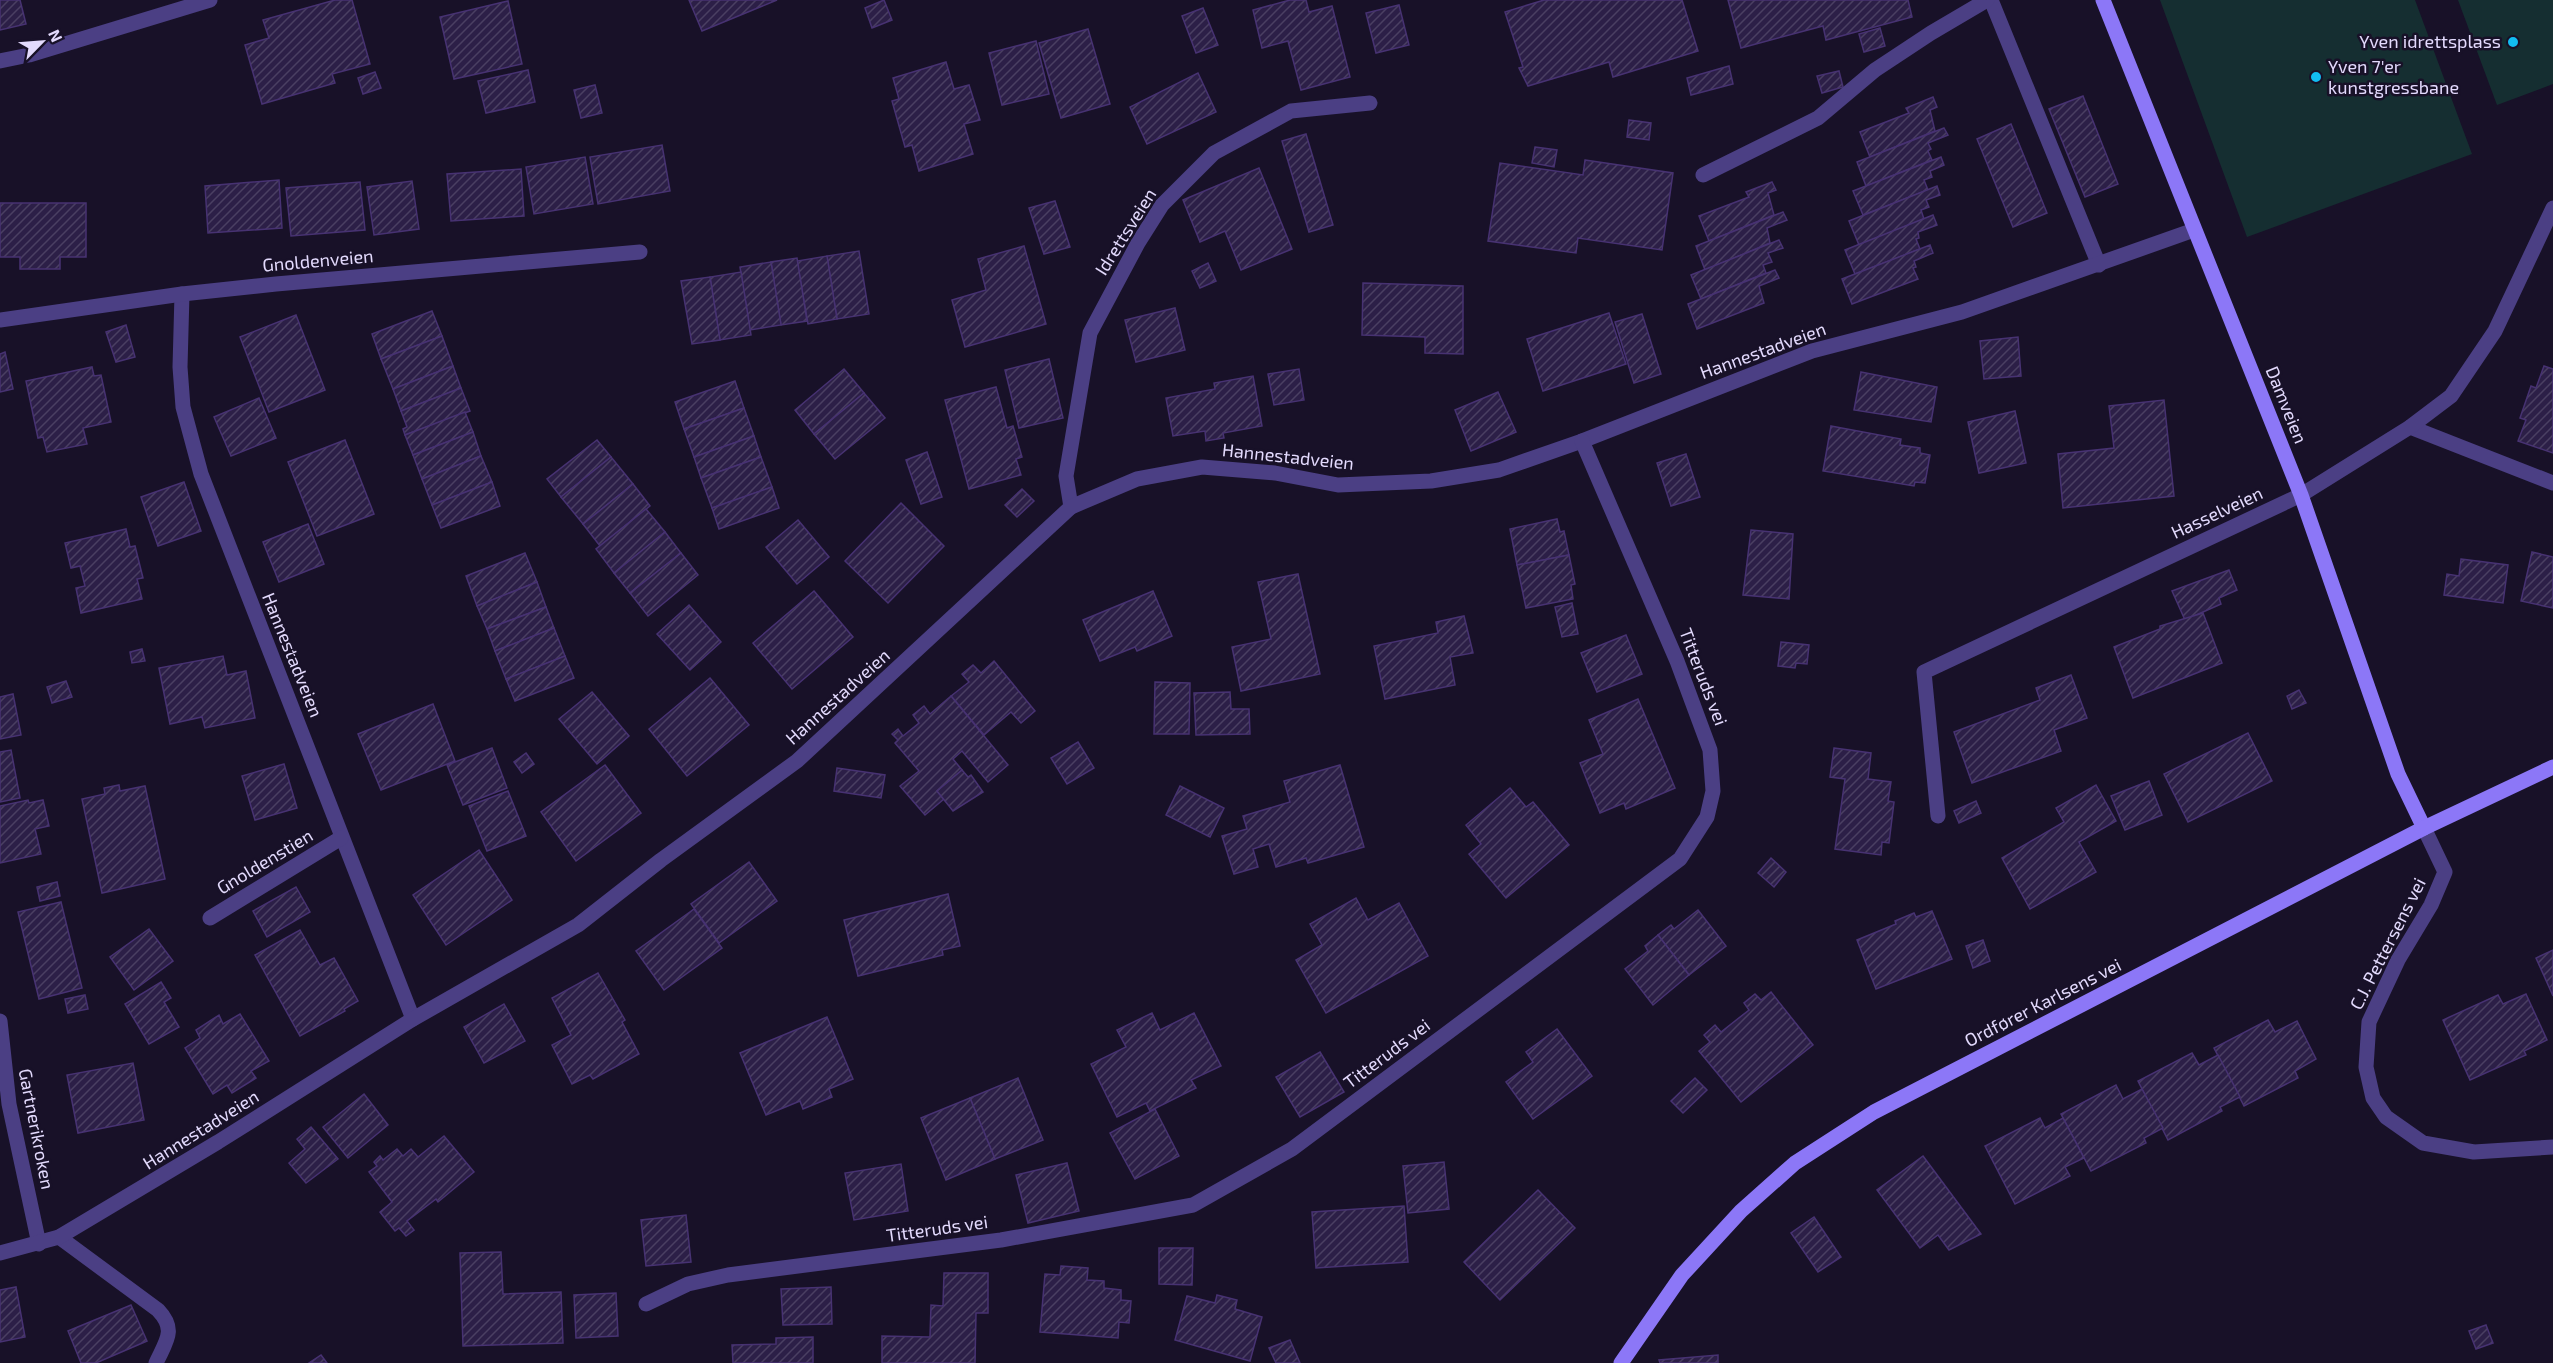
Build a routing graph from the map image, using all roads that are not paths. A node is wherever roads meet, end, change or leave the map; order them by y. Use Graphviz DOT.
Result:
graph roads {
  1 [pos="210,0"];
  2 [pos="1989,0"];
  3 [pos="2103,0"];
  4 [pos="0,61"];
  5 [pos="1370,103"];
  6 [pos="1703,175"];
  7 [pos="2553,208"];
  8 [pos="2194,230"];
  9 [pos="640,252"];
  10 [pos="2099,265"];
  11 [pos="182,294"];
  12 [pos="0,320"];
  13 [pos="2410,428"];
  14 [pos="1582,441"];
  15 [pos="2553,483"];
  16 [pos="2301,495"];
  17 [pos="1071,507"];
  18 [pos="2553,767"];
  19 [pos="1938,816"];
  20 [pos="2424,828"];
  21 [pos="341,838"];
  22 [pos="210,918"];
  23 [pos="413,1019"];
  24 [pos="0,1021"];
  25 [pos="2553,1147"];
  26 [pos="59,1237"];
  27 [pos="39,1244"];
  28 [pos="0,1253"];
  29 [pos="646,1304"];
  30 [pos="156,1363"];
  31 [pos="1621,1363"];
  1 -- 4 [label="street"];
  2 -- 6 [label="street"];
  2 -- 10 [label="street"];
  3 -- 8 [label="street, Damveien"];
  5 -- 17 [label="street, Idrettsveien"];
  7 -- 13 [label="street, Hasselveien"];
  8 -- 10 [label="street, Hannestadveien"];
  8 -- 16 [label="street, Damveien"];
  9 -- 11 [label="street, Gnoldenveien"];
  10 -- 14 [label="street, Hannestadveien"];
  11 -- 12 [label="street, Gnoldenveien"];
  11 -- 21 [label="street, Hannestadveien"];
  13 -- 15 [label="street"];
  13 -- 16 [label="street, Hasselveien"];
  14 -- 17 [label="street, Hannestadveien"];
  14 -- 29 [label="street, Titteruds vei"];
  16 -- 19 [label="street, Hasselveien"];
  16 -- 20 [label="street, Damveien"];
  17 -- 23 [label="street, Hannestadveien"];
  18 -- 20 [label="street, Ordfører Karlsens vei"];
  20 -- 25 [label="street, C.J. Pettersens vei"];
  20 -- 31 [label="street, Ordfører Karlsens vei"];
  21 -- 22 [label="street, Gnoldenstien"];
  21 -- 23 [label="street, Hannestadveien"];
  23 -- 26 [label="street, Hannestadveien"];
  24 -- 27 [label="street, Gartnerikroken"];
  26 -- 27 [label="street, Hannestadveien"];
  26 -- 30 [label="street"];
  27 -- 28 [label="street, Hannestadveien"];
}
